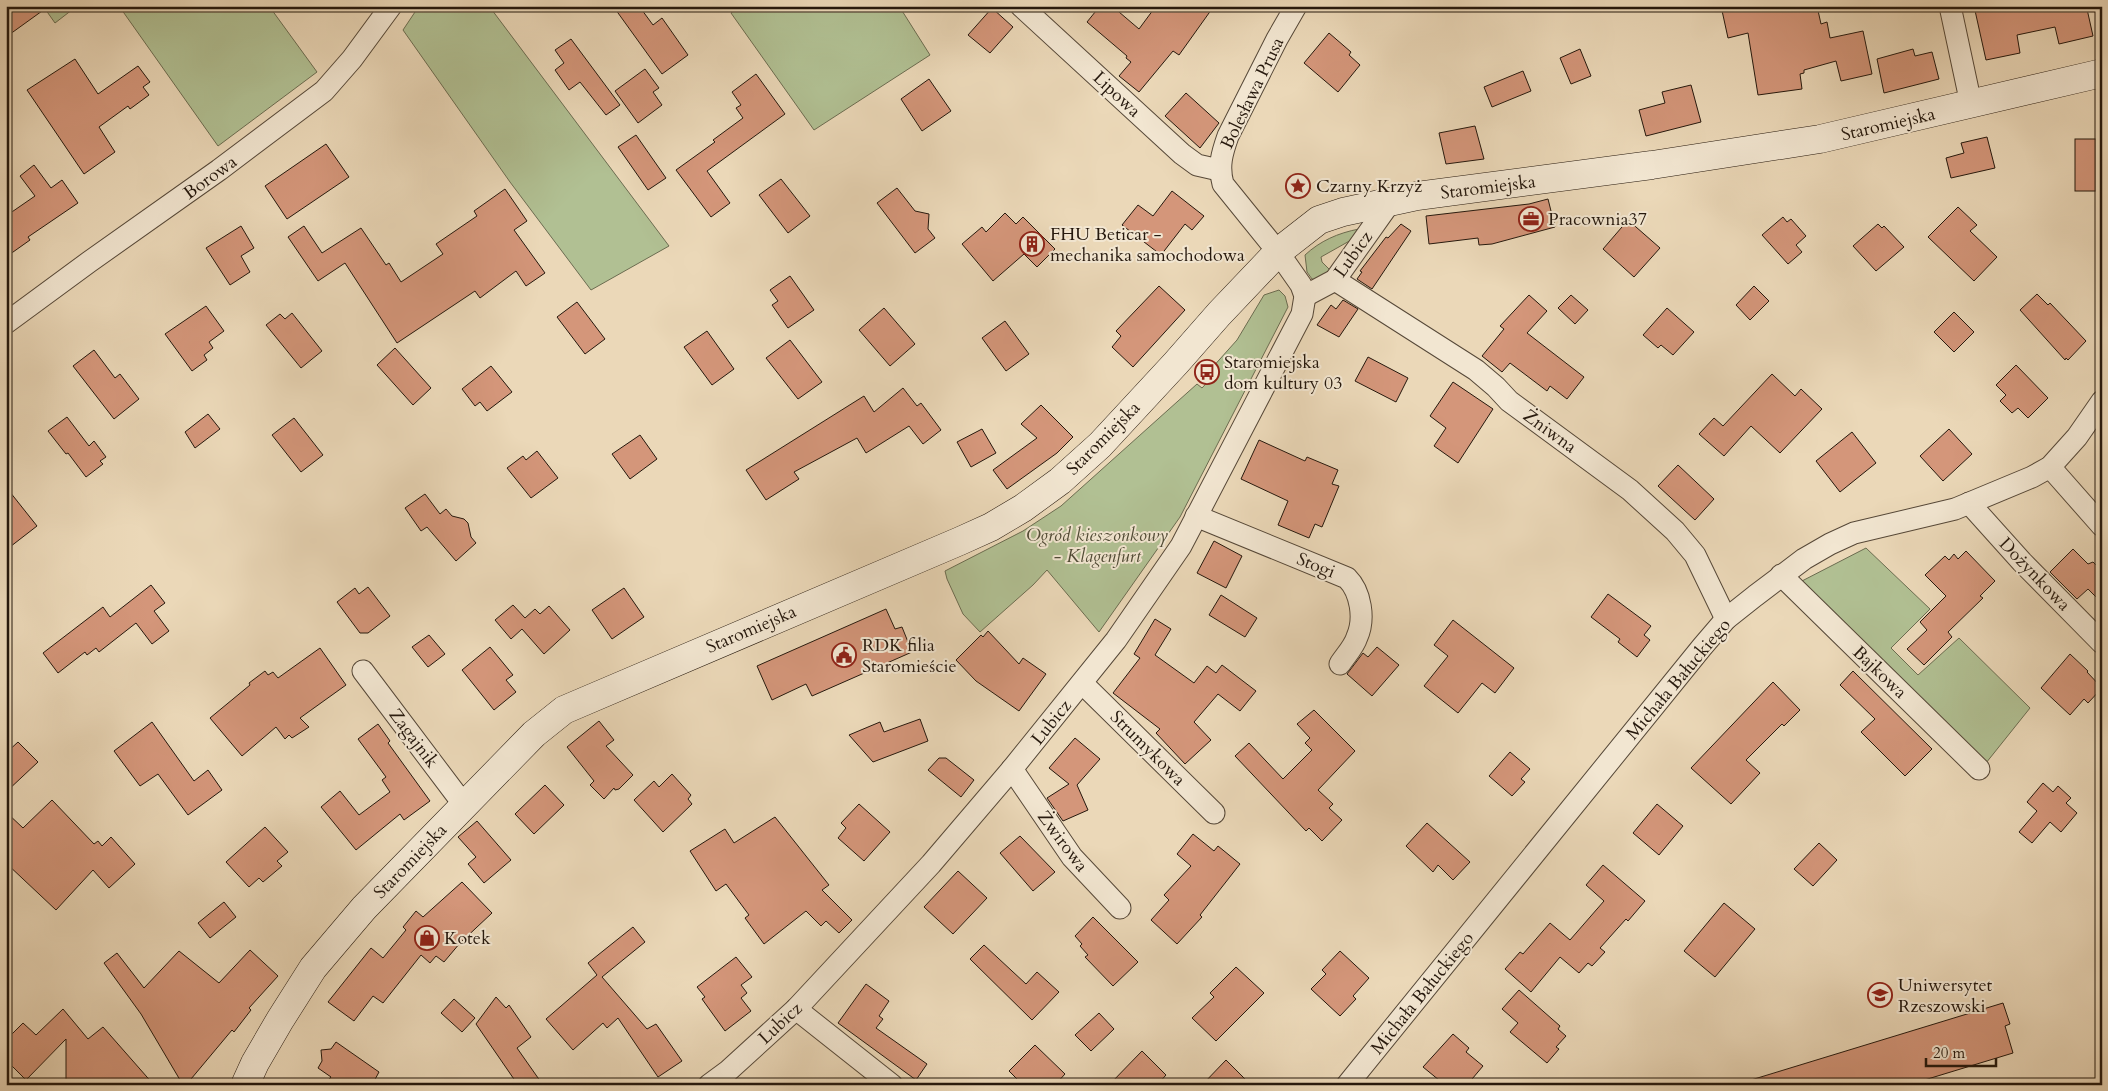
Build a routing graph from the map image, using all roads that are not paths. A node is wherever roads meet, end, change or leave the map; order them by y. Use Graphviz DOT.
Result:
graph roads {
  1 [pos="391,6"];
  2 [pos="1021,6"];
  3 [pos="1296,6"];
  4 [pos="1950,6"];
  5 [pos="2102,73"];
  6 [pos="1971,104"];
  7 [pos="1219,170"];
  8 [pos="1391,201"];
  9 [pos="1278,252"];
  10 [pos="1335,280"];
  11 [pos="1305,296"];
  12 [pos="6,324"];
  13 [pos="2102,401"];
  14 [pos="2050,467"];
  15 [pos="1969,503"];
  16 [pos="1196,516"];
  17 [pos="2102,526"];
  18 [pos="1781,575"];
  19 [pos="1726,619"];
  20 [pos="2102,643"];
  21 [pos="1340,664"];
  22 [pos="364,671"];
  23 [pos="1082,683"];
  24 [pos="1012,769"];
  25 [pos="1978,769"];
  26 [pos="464,805"];
  27 [pos="1214,814"];
  28 [pos="1120,908"];
  29 [pos="796,1009"];
  30 [pos="245,1085"];
  31 [pos="709,1085"];
  32 [pos="892,1085"];
  33 [pos="1347,1085"];
  1 -- 12 [label="street, Borowa"];
  2 -- 7 [label="street, Lipowa"];
  3 -- 7 [label="street, Bolesława Prusa"];
  4 -- 6 [label="street"];
  5 -- 6 [label="street, Staromiejska"];
  6 -- 8 [label="street, Staromiejska"];
  7 -- 9 [label="street, Bolesława Prusa"];
  8 -- 9 [label="street, Staromiejska"];
  8 -- 10 [label="street, Lubicz"];
  9 -- 11 [label="street"];
  9 -- 26 [label="street, Staromiejska"];
  10 -- 11 [label="street, Lubicz"];
  10 -- 19 [label="street, Żniwna"];
  11 -- 16 [label="street, Lubicz"];
  13 -- 14 [label="street, Michała Bałuckiego"];
  14 -- 15 [label="street, Michała Bałuckiego"];
  14 -- 17 [label="street"];
  15 -- 18 [label="street, Michała Bałuckiego"];
  15 -- 20 [label="street, Dożynkowa"];
  16 -- 21 [label="street, Stogi"];
  16 -- 23 [label="street, Lubicz"];
  18 -- 19 [label="street, Michała Bałuckiego"];
  18 -- 25 [label="street, Bajkowa"];
  19 -- 33 [label="street, Michała Bałuckiego"];
  22 -- 26 [label="street, Zagajnik"];
  23 -- 24 [label="street, Lubicz"];
  23 -- 27 [label="street, Strumykowa"];
  24 -- 28 [label="street, Żwirowa"];
  24 -- 29 [label="street, Lubicz"];
  26 -- 30 [label="street, Staromiejska"];
  29 -- 31 [label="street, Lubicz"];
  29 -- 32 [label="street"];
}
